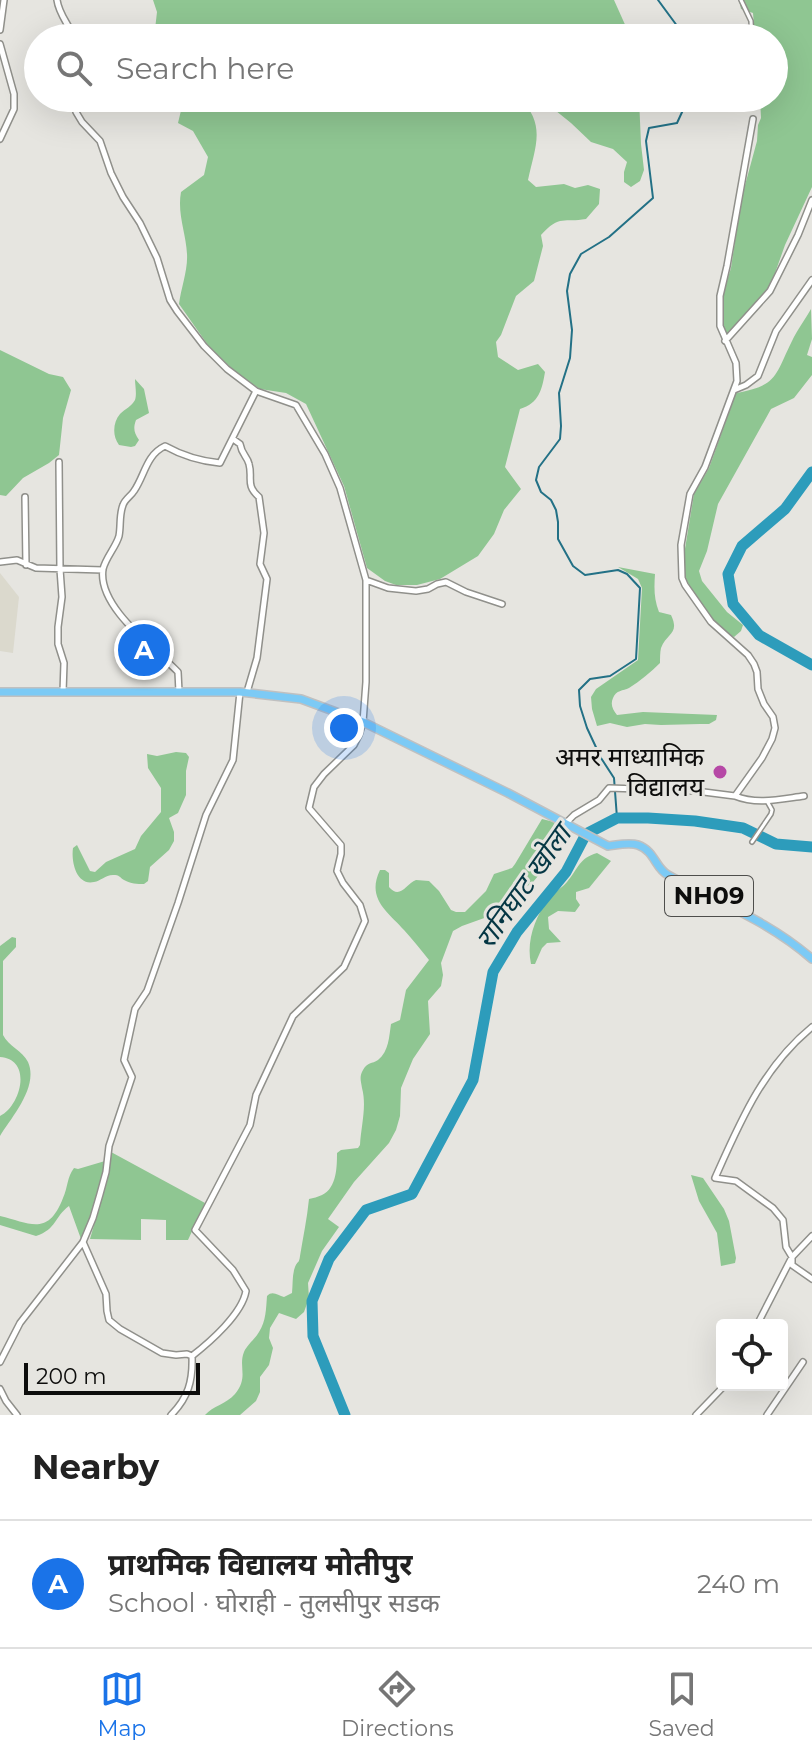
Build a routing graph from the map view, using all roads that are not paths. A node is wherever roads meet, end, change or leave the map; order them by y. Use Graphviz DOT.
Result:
graph roads {
  1 [pos="4,0"];
  2 [pos="57,0"];
  3 [pos="741,0"];
  4 [pos="67,24"];
  5 [pos="751,24"];
  6 [pos="0,30"];
  7 [pos="0,44"];
  8 [pos="76,112"];
  9 [pos="753,119"];
  10 [pos="0,139"];
  11 [pos="812,200"];
  12 [pos="812,280"];
  13 [pos="725,341"];
  14 [pos="734,390"];
  15 [pos="256,391"];
  16 [pos="233,439"];
  17 [pos="59,462"];
  18 [pos="25,497"];
  19 [pos="0,562"];
  20 [pos="26,565"];
  21 [pos="60,569"];
  22 [pos="103,570"];
  23 [pos="366,580"];
  24 [pos="502,604"];
  25 [pos="0,692"];
  26 [pos="63,692"];
  27 [pos="179,692"];
  28 [pos="243,692"];
  29 [pos="363,722"];
  30 [pos="735,796"];
  31 [pos="804,796"];
  32 [pos="767,801"];
  33 [pos="566,823"];
  34 [pos="752,842"];
  35 [pos="812,959"];
  36 [pos="812,1027"];
  37 [pos="812,1236"];
  38 [pos="83,1242"];
  39 [pos="792,1257"];
  40 [pos="812,1279"];
  41 [pos="760,1319"];
  42 [pos="192,1356"];
  43 [pos="0,1362"];
  44 [pos="803,1362"];
  45 [pos="788,1380"];
  46 [pos="0,1389"];
  47 [pos="719,1391"];
  48 [pos="781,1391"];
  49 [pos="17,1415"];
  50 [pos="171,1415"];
  51 [pos="696,1415"];
  52 [pos="767,1415"];
  1 -- 6 [label="street"];
  2 -- 4 [label="street"];
  3 -- 5 [label="street"];
  7 -- 10 [label="street"];
  8 -- 15 [label="street"];
  9 -- 13 [label="street"];
  11 -- 13 [label="street"];
  12 -- 14 [label="street"];
  13 -- 14 [label="street"];
  14 -- 30 [label="street"];
  15 -- 16 [label="street"];
  15 -- 23 [label="street"];
  16 -- 22 [label="street"];
  16 -- 28 [label="street"];
  17 -- 21 [label="street"];
  18 -- 20 [label="street"];
  19 -- 20 [label="street"];
  20 -- 21 [label="street"];
  21 -- 22 [label="street"];
  21 -- 26 [label="street"];
  22 -- 27 [label="street"];
  23 -- 24 [label="street"];
  23 -- 29 [label="street"];
  25 -- 26 [label="main road, NH09"];
  26 -- 27 [label="main road, NH09"];
  27 -- 28 [label="main road, NH09"];
  28 -- 29 [label="main road, NH09"];
  28 -- 38 [label="street"];
  29 -- 33 [label="main road, NH09"];
  29 -- 42 [label="street"];
  30 -- 32 [label="street"];
  30 -- 33 [label="street"];
  31 -- 32 [label="street"];
  32 -- 34 [label="street"];
  33 -- 35 [label="main road, NH09"];
  36 -- 39 [label="street"];
  37 -- 39 [label="street"];
  38 -- 42 [label="street"];
  38 -- 43 [label="street"];
  39 -- 40 [label="street"];
  39 -- 41 [label="street"];
  42 -- 50 [label="street"];
  44 -- 45 [label="street"];
  46 -- 49 [label="street"];
  47 -- 51 [label="street"];
  48 -- 52 [label="street"];
}
